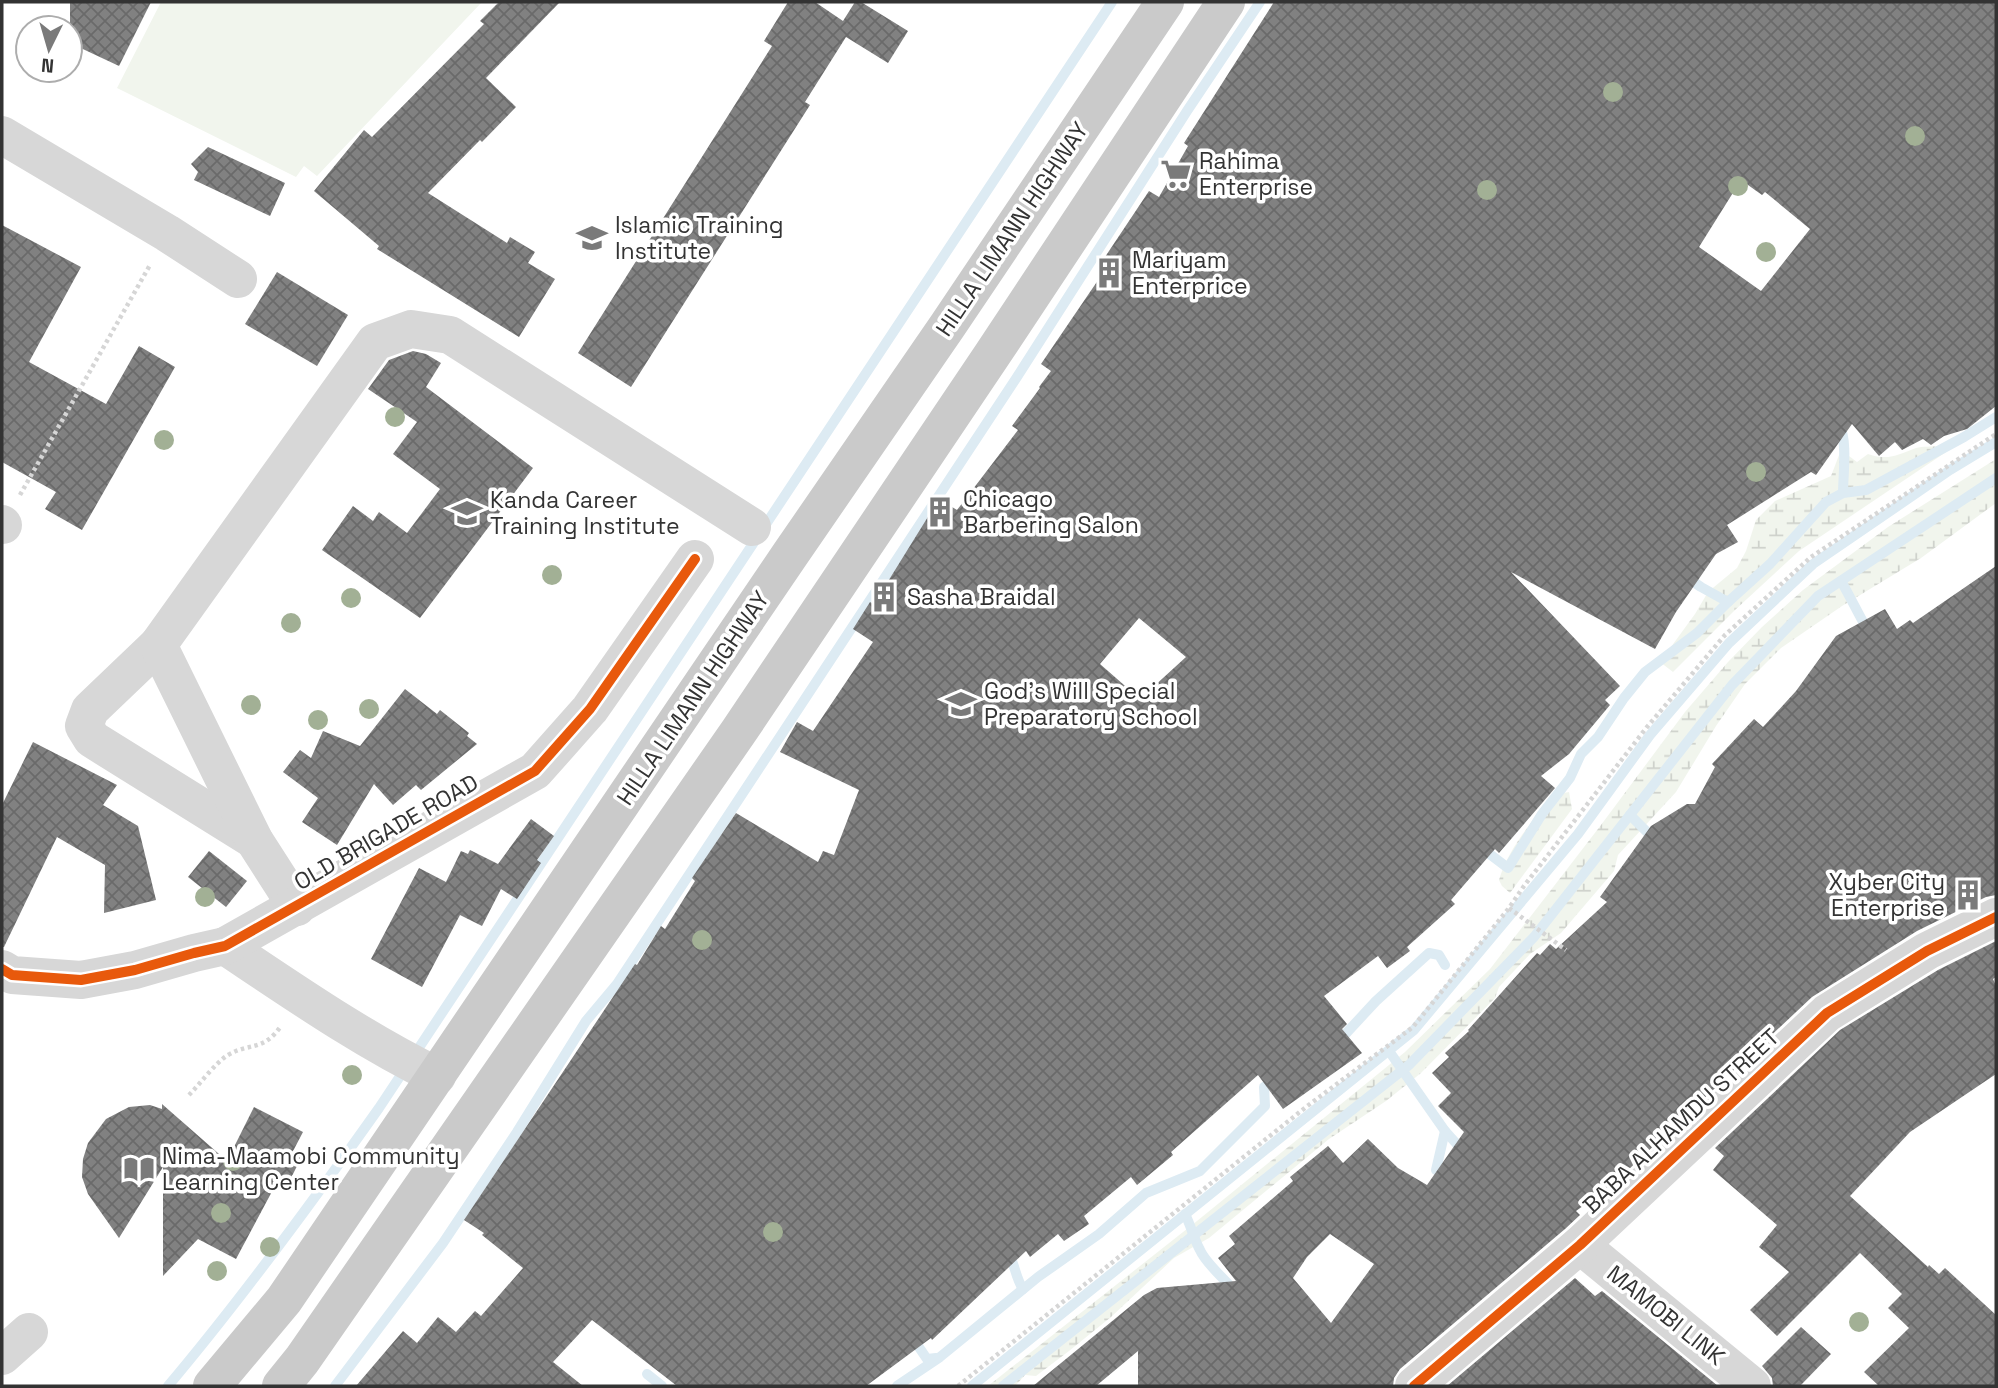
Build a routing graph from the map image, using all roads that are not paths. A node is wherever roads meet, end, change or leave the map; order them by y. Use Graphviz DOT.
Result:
graph roads {
  1 [pos="1165,2"];
  2 [pos="1226,2"];
  3 [pos="2,135"];
  4 [pos="238,279"];
  5 [pos="752,527"];
  6 [pos="695,559"];
  7 [pos="158,645"];
  8 [pos="254,840"];
  9 [pos="297,906"];
  10 [pos="1996,917"];
  11 [pos="225,946"];
  12 [pos="2,969"];
  13 [pos="438,1076"];
  14 [pos="1580,1245"];
  15 [pos="212,1386"];
  16 [pos="281,1386"];
  17 [pos="1414,1386"];
  18 [pos="1752,1386"];
  1 -- 13 [label="main road, HILLA LIMANN HIGHWAY"];
  2 -- 16 [label="main road"];
  3 -- 4 [label="street"];
  5 -- 7 [label="street"];
  6 -- 9 [label="street, OLD BRIGADE ROAD"];
  7 -- 8 [label="street"];
  7 -- 8 [label="street"];
  8 -- 9 [label="street"];
  9 -- 11 [label="street, OLD BRIGADE ROAD"];
  10 -- 14 [label="street, BABA ALHAMDU STREET"];
  11 -- 12 [label="street, OLD BRIGADE ROAD"];
  11 -- 13 [label="street"];
  13 -- 15 [label="main road, HILLA LIMANN HIGHWAY"];
  14 -- 17 [label="street, BABA ALHAMDU STREET"];
  14 -- 18 [label="street, MAMOBI LINK"];
}
